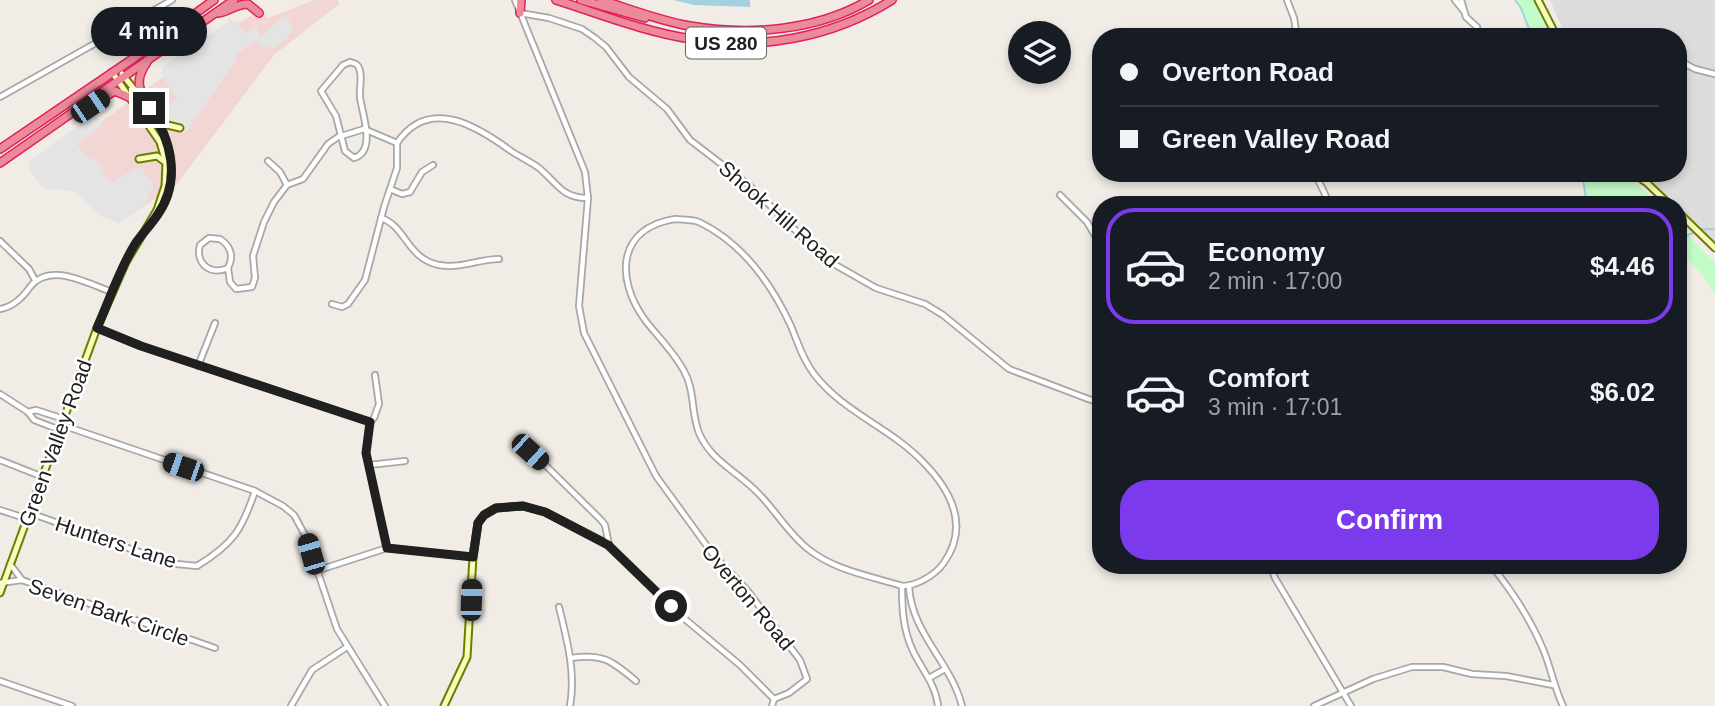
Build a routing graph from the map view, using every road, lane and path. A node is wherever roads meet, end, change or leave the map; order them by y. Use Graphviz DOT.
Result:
graph roads {
  1 [pos="172,0"];
  2 [pos="214,0"];
  3 [pos="234,0"];
  4 [pos="257,0"];
  5 [pos="556,0"];
  6 [pos="581,0"];
  7 [pos="601,0"];
  8 [pos="869,0"];
  9 [pos="892,0"];
  10 [pos="1287,0"];
  11 [pos="1455,0"];
  12 [pos="1461,0"];
  13 [pos="1538,0"];
  14 [pos="517,4"];
  15 [pos="1463,11"];
  16 [pos="214,13"];
  17 [pos="687,25"];
  18 [pos="1476,27"];
  19 [pos="1296,28"];
  20 [pos="1552,28"];
  21 [pos="152,56"];
  22 [pos="1687,65"];
  23 [pos="115,71"];
  24 [pos="1715,74"];
  25 [pos="122,79"];
  26 [pos="0,97"];
  27 [pos="131,97"];
  28 [pos="82,106"];
  29 [pos="159,123"];
  30 [pos="180,128"];
  31 [pos="365,130"];
  32 [pos="342,137"];
  33 [pos="397,143"];
  34 [pos="0,149"];
  35 [pos="139,159"];
  36 [pos="268,161"];
  37 [pos="0,163"];
  38 [pos="166,163"];
  39 [pos="433,165"];
  40 [pos="1644,182"];
  41 [pos="286,185"];
  42 [pos="390,189"];
  43 [pos="1060,195"];
  44 [pos="1660,196"];
  45 [pos="588,198"];
  46 [pos="381,218"];
  47 [pos="1687,221"];
  48 [pos="1092,231"];
  49 [pos="0,241"];
  50 [pos="135,245"];
  51 [pos="1715,248"];
  52 [pos="499,259"];
  53 [pos="228,268"];
  54 [pos="35,280"];
  55 [pos="112,292"];
  56 [pos="332,304"];
  57 [pos="0,309"];
  58 [pos="215,323"];
  59 [pos="97,328"];
  60 [pos="198,366"];
  61 [pos="375,375"];
  62 [pos="0,394"];
  63 [pos="1092,400"];
  64 [pos="28,412"];
  65 [pos="370,422"];
  66 [pos="62,425"];
  67 [pos="525,445"];
  68 [pos="0,460"];
  69 [pos="405,461"];
  70 [pos="369,465"];
  71 [pos="43,477"];
  72 [pos="255,491"];
  73 [pos="0,510"];
  74 [pos="29,516"];
  75 [pos="608,545"];
  76 [pos="387,548"];
  77 [pos="473,557"];
  78 [pos="10,564"];
  79 [pos="316,572"];
  80 [pos="1273,574"];
  81 [pos="1498,574"];
  82 [pos="22,580"];
  83 [pos="1,583"];
  84 [pos="902,586"];
  85 [pos="909,586"];
  86 [pos="0,593"];
  87 [pos="559,607"];
  88 [pos="347,647"];
  89 [pos="215,648"];
  90 [pos="571,658"];
  91 [pos="945,669"];
  92 [pos="929,678"];
  93 [pos="0,681"];
  94 [pos="635,681"];
  95 [pos="1553,685"];
  96 [pos="1344,692"];
  97 [pos="774,699"];
  98 [pos="72,706"];
  99 [pos="291,706"];
  100 [pos="385,706"];
  101 [pos="444,706"];
  102 [pos="570,706"];
  103 [pos="772,706"];
  104 [pos="938,706"];
  105 [pos="961,706"];
  106 [pos="1314,706"];
  107 [pos="1351,706"];
  108 [pos="1563,706"];
  1 -- 26 [label="street"];
  2 -- 23 [label="highway"];
  3 -- 16 [label="highway"];
  4 -- 16 [label="highway"];
  5 -- 9 [label="highway, US 280"];
  6 -- 17 [label="highway"];
  7 -- 17 [label="highway, US 280"];
  8 -- 17 [label="highway, US 280"];
  10 -- 19 [label="street"];
  11 -- 15 [label="street"];
  12 -- 15 [label="street"];
  13 -- 20 [label="street"];
  14 -- 45 [label="street, Overton Road"];
  14 -- 63 [label="street, Shook Hill Road"];
  15 -- 18 [label="street"];
  16 -- 21 [label="highway"];
  21 -- 25 [label="highway"];
  21 -- 29 [label="highway"];
  22 -- 24 [label="street"];
  23 -- 25 [label="street, Green Valley Road"];
  23 -- 34 [label="highway"];
  25 -- 27 [label="street, Green Valley Road"];
  25 -- 28 [label="highway"];
  25 -- 29 [label="street, Green Valley Road"];
  27 -- 28 [label="highway"];
  27 -- 38 [label="street, Green Valley Road"];
  28 -- 37 [label="highway"];
  29 -- 30 [label="street"];
  29 -- 50 [label="street, Green Valley Road"];
  31 -- 32 [label="street"];
  31 -- 32 [label="street"];
  31 -- 32 [label="street"];
  31 -- 33 [label="street"];
  32 -- 41 [label="street"];
  33 -- 42 [label="street"];
  33 -- 45 [label="street"];
  35 -- 38 [label="street"];
  36 -- 41 [label="street"];
  38 -- 50 [label="street, Green Valley Road"];
  39 -- 42 [label="street"];
  40 -- 44 [label="street"];
  41 -- 53 [label="street"];
  42 -- 46 [label="street"];
  43 -- 48 [label="street"];
  45 -- 97 [label="street, Overton Road"];
  46 -- 52 [label="street"];
  46 -- 56 [label="street"];
  47 -- 51 [label="street"];
  49 -- 54 [label="street"];
  50 -- 55 [label="street, Green Valley Road"];
  53 -- 53 [label="street"];
  54 -- 55 [label="street"];
  54 -- 57 [label="street"];
  55 -- 59 [label="street, Green Valley Road"];
  58 -- 60 [label="street"];
  59 -- 60 [label="street"];
  59 -- 66 [label="street, Green Valley Road"];
  60 -- 65 [label="street"];
  61 -- 65 [label="street"];
  62 -- 64 [label="street"];
  64 -- 66 [label="street"];
  64 -- 66 [label="street"];
  65 -- 70 [label="street"];
  66 -- 71 [label="street, Green Valley Road"];
  66 -- 72 [label="street"];
  67 -- 75 [label="street"];
  68 -- 71 [label="street"];
  69 -- 70 [label="street"];
  70 -- 76 [label="street"];
  71 -- 74 [label="street, Green Valley Road"];
  72 -- 74 [label="street, Hunters Lane"];
  72 -- 79 [label="street"];
  73 -- 74 [label="street, Hunters Lane"];
  74 -- 78 [label="street, Green Valley Road"];
  75 -- 77 [label="street"];
  75 -- 97 [label="street"];
  76 -- 77 [label="street"];
  76 -- 79 [label="street"];
  77 -- 101 [label="street"];
  78 -- 82 [label="street"];
  78 -- 83 [label="street, Green Valley Road"];
  79 -- 88 [label="street"];
  80 -- 96 [label="street"];
  81 -- 95 [label="street"];
  82 -- 83 [label="street, Seven Bark Circle"];
  82 -- 89 [label="street, Seven Bark Circle"];
  83 -- 86 [label="street, Green Valley Road"];
  84 -- 85 [label="street"];
  84 -- 85 [label="street"];
  84 -- 92 [label="street"];
  85 -- 91 [label="street"];
  87 -- 90 [label="street"];
  88 -- 99 [label="street"];
  88 -- 100 [label="street"];
  90 -- 94 [label="street"];
  90 -- 102 [label="street"];
  91 -- 92 [label="street"];
  91 -- 105 [label="street"];
  92 -- 104 [label="street"];
  93 -- 98 [label="street"];
  95 -- 96 [label="street"];
  95 -- 108 [label="street"];
  96 -- 106 [label="street"];
  96 -- 107 [label="street"];
  97 -- 103 [label="street"];
}
